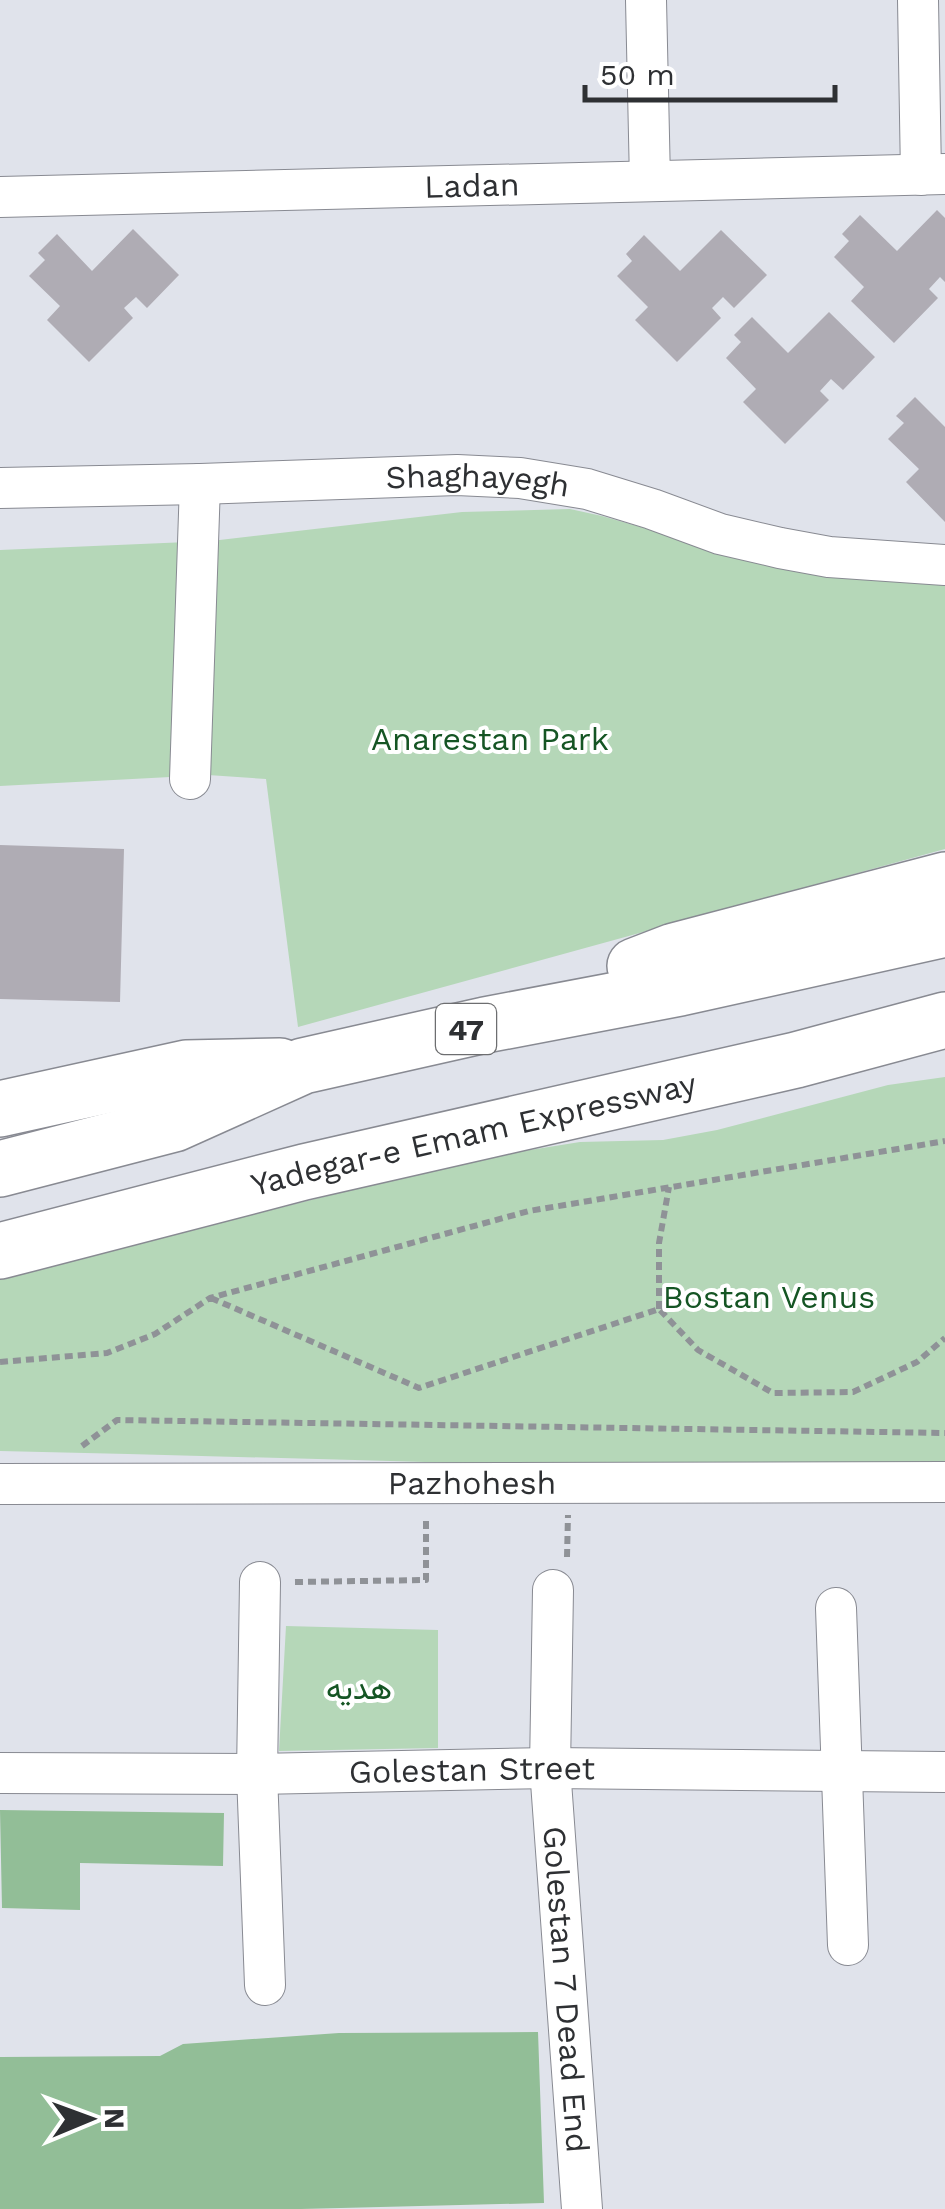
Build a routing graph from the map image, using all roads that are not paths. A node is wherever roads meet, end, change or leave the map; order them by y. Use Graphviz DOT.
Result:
graph roads {
  1 [pos="646,0"];
  2 [pos="918,0"];
  3 [pos="933,175"];
  4 [pos="650,181"];
  5 [pos="0,197"];
  6 [pos="200,484"];
  7 [pos="0,488"];
  8 [pos="945,565"];
  9 [pos="190,779"];
  10 [pos="945,880"];
  11 [pos="945,930"];
  12 [pos="945,1020"];
  13 [pos="485,1025"];
  14 [pos="796,1060"];
  15 [pos="945,1061"];
  16 [pos="302,1066"];
  17 [pos="0,1110"];
  18 [pos="0,1169"];
  19 [pos="0,1251"];
  20 [pos="945,1482"];
  21 [pos="17,1484"];
  22 [pos="260,1582"];
  23 [pos="553,1590"];
  24 [pos="836,1608"];
  25 [pos="550,1768"];
  26 [pos="842,1771"];
  27 [pos="945,1772"];
  28 [pos="0,1773"];
  29 [pos="258,1774"];
  30 [pos="848,1945"];
  31 [pos="265,1985"];
  32 [pos="582,2209"];
  1 -- 4 [label="street"];
  2 -- 3 [label="street"];
  3 -- 4 [label="street, Ladan"];
  4 -- 5 [label="street, Ladan"];
  6 -- 7 [label="street, Shaghayegh"];
  6 -- 8 [label="street, Shaghayegh"];
  6 -- 9 [label="street"];
  10 -- 13 [label="highway"];
  11 -- 13 [label="highway, 47"];
  12 -- 14 [label="highway, Yadegar-e Emam Expressway"];
  13 -- 16 [label="highway, 47"];
  14 -- 15 [label="highway"];
  14 -- 19 [label="highway, Yadegar-e Emam Expressway"];
  16 -- 17 [label="highway"];
  16 -- 18 [label="highway, 47"];
  20 -- 21 [label="street, Pazhohesh"];
  22 -- 29 [label="street"];
  23 -- 25 [label="street, Golestan 7 Dead End"];
  24 -- 26 [label="street"];
  25 -- 26 [label="street, Golestan Street"];
  25 -- 29 [label="street, Golestan Street"];
  25 -- 32 [label="street, Golestan 7 Dead End"];
  26 -- 27 [label="street, Golestan Street"];
  26 -- 30 [label="street"];
  28 -- 29 [label="street, Golestan Street"];
  29 -- 31 [label="street"];
}
